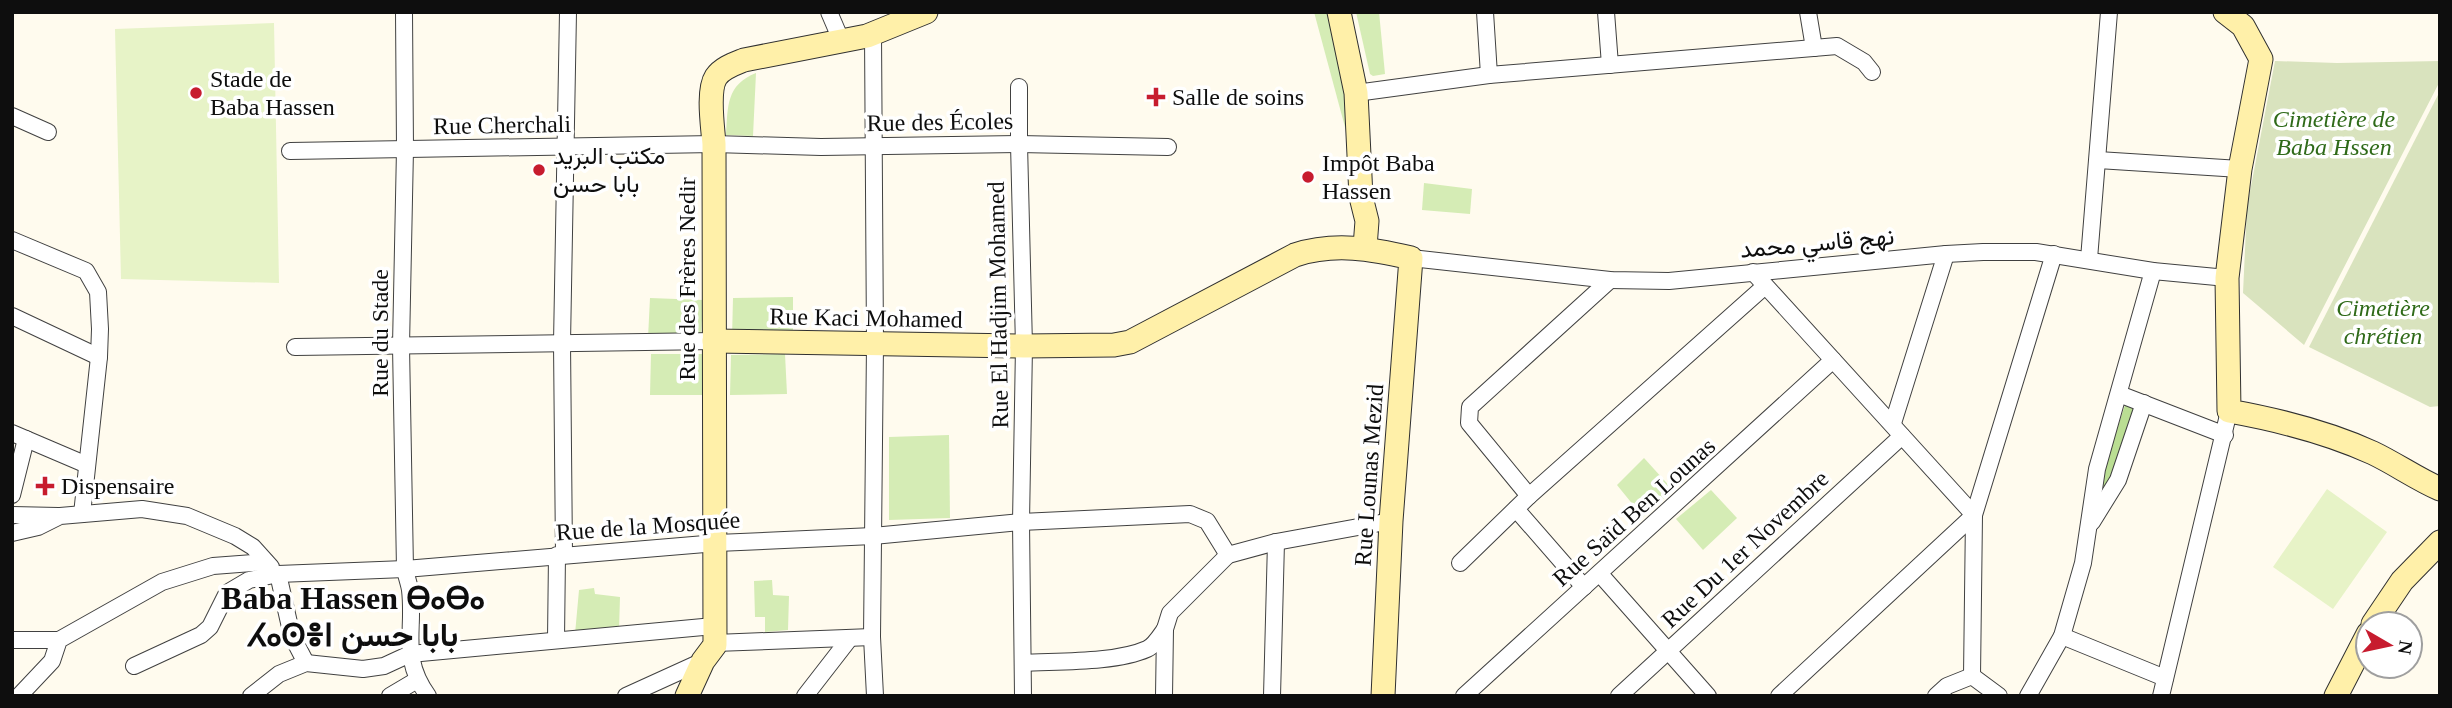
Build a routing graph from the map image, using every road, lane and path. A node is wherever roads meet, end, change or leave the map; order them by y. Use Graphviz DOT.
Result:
graph roads {
  1 [pos="404,12"];
  2 [pos="568,12"];
  3 [pos="829,12"];
  4 [pos="926,12"];
  5 [pos="1339,12"];
  6 [pos="1485,12"];
  7 [pos="1606,12"];
  8 [pos="1808,12"];
  9 [pos="2109,12"];
  10 [pos="2225,12"];
  11 [pos="873,34"];
  12 [pos="841,40"];
  13 [pos="1814,48"];
  14 [pos="1610,65"];
  15 [pos="1872,72"];
  16 [pos="1489,75"];
  17 [pos="1020,88"];
  18 [pos="1356,93"];
  19 [pos="12,116"];
  20 [pos="48,132"];
  21 [pos="714,144"];
  22 [pos="1019,144"];
  23 [pos="869,146"];
  24 [pos="567,147"];
  25 [pos="1168,147"];
  26 [pos="405,149"];
  27 [pos="290,151"];
  28 [pos="2098,160"];
  29 [pos="2240,169"];
  30 [pos="12,240"];
  31 [pos="1365,247"];
  32 [pos="1946,254"];
  33 [pos="2054,254"];
  34 [pos="1411,258"];
  35 [pos="2089,259"];
  36 [pos="2153,271"];
  37 [pos="1753,272"];
  38 [pos="2227,278"];
  39 [pos="1610,280"];
  40 [pos="1765,286"];
  41 [pos="12,316"];
  42 [pos="714,341"];
  43 [pos="558,344"];
  44 [pos="875,344"];
  45 [pos="401,346"];
  46 [pos="1024,346"];
  47 [pos="295,347"];
  48 [pos="99,357"];
  49 [pos="1833,360"];
  50 [pos="2119,394"];
  51 [pos="2144,403"];
  52 [pos="2230,411"];
  53 [pos="1897,430"];
  54 [pos="2225,435"];
  55 [pos="19,436"];
  56 [pos="87,465"];
  57 [pos="2418,478"];
  58 [pos="2440,489"];
  59 [pos="12,495"];
  60 [pos="1529,496"];
  61 [pos="2440,500"];
  62 [pos="1516,509"];
  63 [pos="82,514"];
  64 [pos="1975,514"];
  65 [pos="12,515"];
  66 [pos="60,516"];
  67 [pos="1391,521"];
  68 [pos="1021,522"];
  69 [pos="2087,531"];
  70 [pos="12,533"];
  71 [pos="873,536"];
  72 [pos="1276,542"];
  73 [pos="2440,542"];
  74 [pos="717,543"];
  75 [pos="561,555"];
  76 [pos="1228,555"];
  77 [pos="265,562"];
  78 [pos="1460,563"];
  79 [pos="2428,565"];
  80 [pos="405,569"];
  81 [pos="278,574"];
  82 [pos="1600,575"];
  83 [pos="1584,587"];
  84 [pos="2381,610"];
  85 [pos="1165,629"];
  86 [pos="2062,636"];
  87 [pos="873,637"];
  88 [pos="850,638"];
  89 [pos="556,639"];
  90 [pos="12,640"];
  91 [pos="59,640"];
  92 [pos="710,643"];
  93 [pos="1668,651"];
  94 [pos="410,654"];
  95 [pos="2354,661"];
  96 [pos="306,663"];
  97 [pos="1023,663"];
  98 [pos="134,666"];
  99 [pos="1972,676"];
  100 [pos="2165,678"];
  101 [pos="417,680"];
  102 [pos="19,696"];
  103 [pos="251,696"];
  104 [pos="390,696"];
  105 [pos="428,696"];
  106 [pos="626,696"];
  107 [pos="687,696"];
  108 [pos="805,696"];
  109 [pos="875,696"];
  110 [pos="1023,696"];
  111 [pos="1164,696"];
  112 [pos="1272,696"];
  113 [pos="1383,696"];
  114 [pos="1464,696"];
  115 [pos="1619,696"];
  116 [pos="1707,696"];
  117 [pos="1779,696"];
  118 [pos="1936,696"];
  119 [pos="1999,696"];
  120 [pos="2028,696"];
  121 [pos="2161,696"];
  122 [pos="2336,696"];
  1 -- 26 [label="street, Rue du Stade"];
  2 -- 24 [label="street"];
  3 -- 12 [label="street"];
  4 -- 11 [label="street, Rue des Frères Nedir"];
  5 -- 18 [label="street"];
  6 -- 16 [label="street"];
  7 -- 14 [label="street"];
  8 -- 13 [label="street"];
  9 -- 28 [label="street"];
  10 -- 29 [label="street"];
  11 -- 12 [label="street, Rue des Frères Nedir"];
  11 -- 23 [label="street"];
  12 -- 21 [label="street, Rue des Frères Nedir"];
  13 -- 14 [label="street"];
  13 -- 15 [label="street"];
  14 -- 16 [label="street"];
  16 -- 18 [label="street"];
  17 -- 22 [label="street, Rue El Hadjim Mohamed"];
  18 -- 31 [label="street"];
  19 -- 20 [label="street"];
  21 -- 23 [label="street, Rue des Écoles"];
  21 -- 24 [label="street, Rue Cherchali"];
  21 -- 42 [label="street, Rue des Frères Nedir"];
  22 -- 23 [label="street, Rue des Écoles"];
  22 -- 25 [label="street, Rue des Écoles"];
  22 -- 46 [label="street, Rue El Hadjim Mohamed"];
  23 -- 44 [label="street"];
  24 -- 26 [label="street, Rue Cherchali"];
  24 -- 43 [label="street"];
  26 -- 27 [label="street, Rue Cherchali"];
  26 -- 45 [label="street, Rue du Stade"];
  28 -- 29 [label="street"];
  28 -- 35 [label="street"];
  29 -- 38 [label="street"];
  30 -- 48 [label="street"];
  31 -- 34 [label="street, Rue Kaci Mohamed"];
  31 -- 46 [label="street, Rue Kaci Mohamed"];
  32 -- 33 [label="street, نهج قاسي محمد"];
  32 -- 37 [label="street, نهج قاسي محمد"];
  32 -- 53 [label="street"];
  33 -- 35 [label="street, نهج قاسي محمد"];
  33 -- 64 [label="street"];
  34 -- 39 [label="street, نهج قاسي محمد"];
  34 -- 67 [label="street, Rue Lounas Mezid"];
  35 -- 36 [label="street, نهج قاسي محمد"];
  36 -- 38 [label="street, نهج قاسي محمد"];
  36 -- 50 [label="street"];
  37 -- 39 [label="street, نهج قاسي محمد"];
  37 -- 40 [label="street"];
  38 -- 52 [label="street"];
  39 -- 60 [label="street"];
  40 -- 49 [label="street"];
  40 -- 60 [label="street"];
  41 -- 48 [label="street"];
  42 -- 43 [label="street, Rue Kaci Mohamed"];
  42 -- 44 [label="street, Rue Kaci Mohamed"];
  42 -- 74 [label="street, Rue des Frères Nedir"];
  43 -- 45 [label="street, Rue Kaci Mohamed"];
  43 -- 75 [label="street"];
  44 -- 46 [label="street, Rue Kaci Mohamed"];
  44 -- 71 [label="street"];
  45 -- 47 [label="street, Rue Kaci Mohamed"];
  45 -- 80 [label="street, Rue du Stade"];
  46 -- 68 [label="street, Rue El Hadjim Mohamed"];
  48 -- 56 [label="street"];
  49 -- 53 [label="street"];
  49 -- 82 [label="street, Rue Saïd Ben Lounas"];
  50 -- 51 [label="street"];
  50 -- 69 [label="street"];
  51 -- 54 [label="street"];
  51 -- 69 [label="street"];
  52 -- 54 [label="street"];
  52 -- 57 [label="street"];
  53 -- 64 [label="street"];
  53 -- 93 [label="street, Rue Du 1er Novembre"];
  54 -- 100 [label="street"];
  55 -- 56 [label="street"];
  55 -- 59 [label="street"];
  56 -- 63 [label="street"];
  57 -- 58 [label="street"];
  57 -- 61 [label="street"];
  60 -- 62 [label="street"];
  62 -- 78 [label="street"];
  62 -- 83 [label="street"];
  63 -- 66 [label="street"];
  63 -- 77 [label="street"];
  64 -- 99 [label="street"];
  64 -- 117 [label="street"];
  65 -- 66 [label="street"];
  66 -- 70 [label="street"];
  67 -- 72 [label="street"];
  67 -- 113 [label="street, Rue Lounas Mezid"];
  68 -- 71 [label="street, Rue de la Mosquée"];
  68 -- 76 [label="street, Rue de la Mosquée"];
  68 -- 97 [label="street, Rue El Hadjim Mohamed"];
  69 -- 86 [label="street"];
  71 -- 74 [label="street, Rue de la Mosquée"];
  71 -- 87 [label="street"];
  72 -- 76 [label="street"];
  72 -- 112 [label="street"];
  73 -- 79 [label="street"];
  74 -- 75 [label="street, Rue de la Mosquée"];
  74 -- 92 [label="street, Rue des Frères Nedir"];
  75 -- 80 [label="street, Rue de la Mosquée"];
  75 -- 89 [label="street"];
  76 -- 85 [label="street"];
  77 -- 81 [label="street"];
  77 -- 91 [label="street"];
  79 -- 84 [label="street"];
  80 -- 81 [label="street, Rue de la Mosquée"];
  80 -- 94 [label="street, Rue du Stade"];
  81 -- 96 [label="street"];
  81 -- 98 [label="street, Rue de la Mosquée"];
  82 -- 83 [label="street, Rue Saïd Ben Lounas"];
  82 -- 93 [label="street"];
  83 -- 114 [label="street, Rue Saïd Ben Lounas"];
  85 -- 97 [label="street"];
  85 -- 111 [label="street"];
  86 -- 100 [label="street"];
  86 -- 120 [label="street"];
  87 -- 88 [label="street"];
  87 -- 109 [label="street"];
  88 -- 92 [label="street"];
  88 -- 108 [label="street"];
  89 -- 92 [label="street"];
  89 -- 94 [label="street"];
  90 -- 91 [label="street"];
  91 -- 102 [label="street"];
  92 -- 106 [label="street"];
  92 -- 107 [label="street, Rue des Frères Nedir"];
  93 -- 115 [label="street, Rue Du 1er Novembre"];
  93 -- 116 [label="street"];
  94 -- 96 [label="street"];
  94 -- 101 [label="street, Rue du Stade"];
  95 -- 122 [label="street"];
  96 -- 103 [label="street"];
  97 -- 110 [label="street, Rue El Hadjim Mohamed"];
  99 -- 118 [label="street"];
  99 -- 119 [label="street"];
  100 -- 121 [label="street"];
  101 -- 104 [label="street"];
  101 -- 105 [label="street, Rue du Stade"];
}
